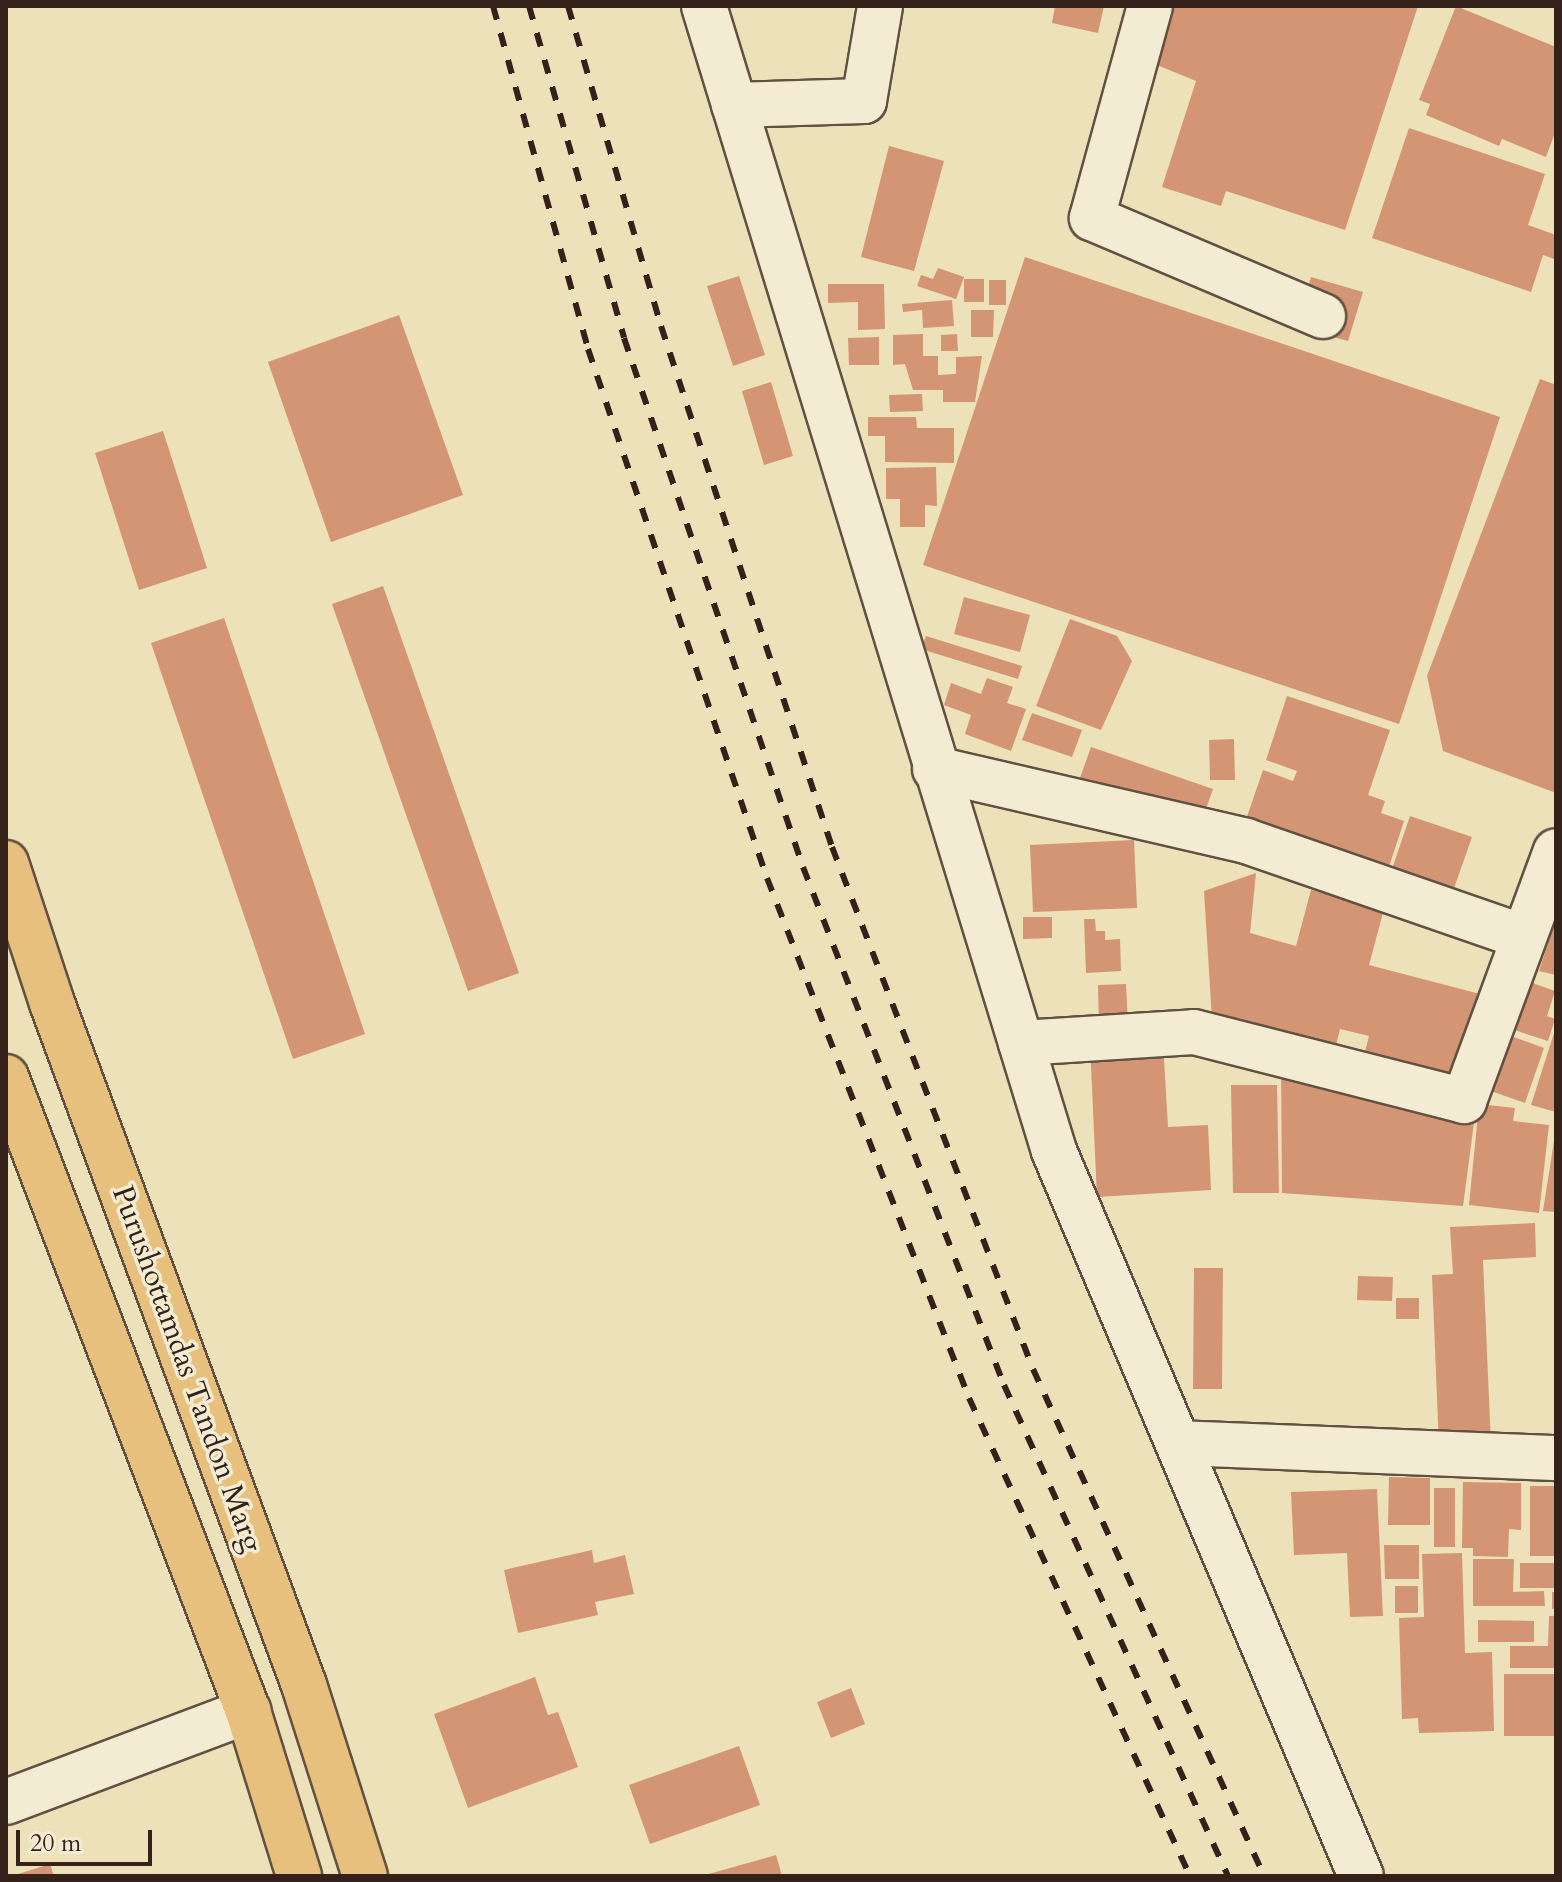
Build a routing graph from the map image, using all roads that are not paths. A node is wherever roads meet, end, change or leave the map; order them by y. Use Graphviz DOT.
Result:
graph roads {
  1 [pos="704,6"];
  2 [pos="880,6"];
  3 [pos="1150,6"];
  4 [pos="734,105"];
  5 [pos="1323,316"];
  6 [pos="935,769"];
  7 [pos="1556,851"];
  8 [pos="6,863"];
  9 [pos="1523,937"];
  10 [pos="1021,1043"];
  11 [pos="6,1077"];
  12 [pos="1179,1443"];
  13 [pos="1556,1458"];
  14 [pos="248,1711"];
  15 [pos="6,1802"];
  16 [pos="299,1876"];
  17 [pos="365,1876"];
  18 [pos="1361,1876"];
  1 -- 4 [label="street"];
  2 -- 4 [label="street"];
  3 -- 5 [label="street"];
  4 -- 6 [label="street"];
  6 -- 9 [label="street"];
  6 -- 10 [label="street"];
  7 -- 9 [label="street"];
  8 -- 17 [label="main road, Purushottamdas Tandon Marg"];
  9 -- 10 [label="street"];
  10 -- 12 [label="street"];
  11 -- 14 [label="main road"];
  12 -- 13 [label="street"];
  12 -- 18 [label="street"];
  14 -- 15 [label="street"];
  14 -- 16 [label="main road"];
}
